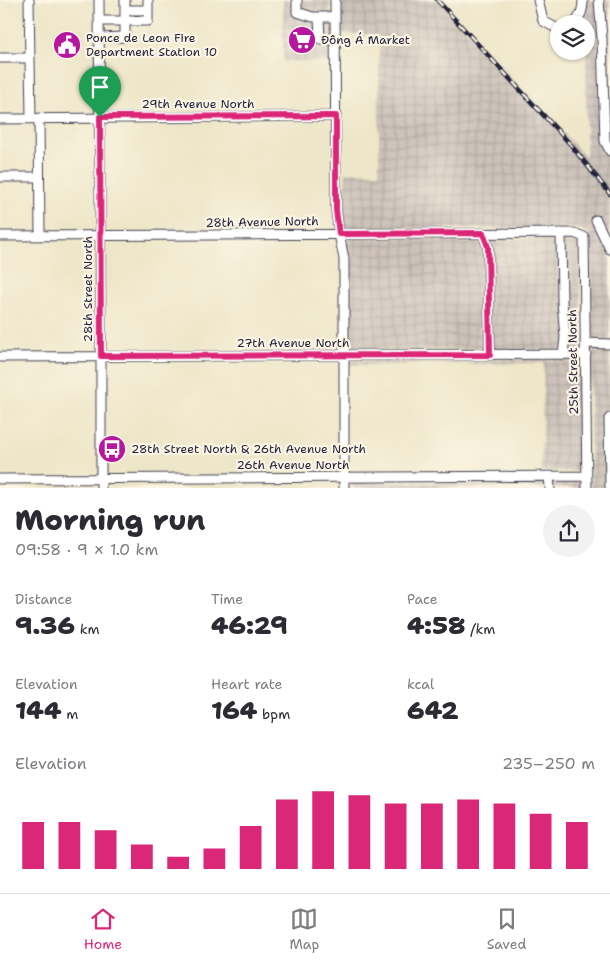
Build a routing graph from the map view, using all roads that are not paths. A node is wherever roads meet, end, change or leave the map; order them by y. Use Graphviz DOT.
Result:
graph roads {
  1 [pos="30,0"];
  2 [pos="99,0"];
  3 [pos="124,0"];
  4 [pos="148,0"];
  5 [pos="297,0"];
  6 [pos="334,0"];
  7 [pos="538,0"];
  8 [pos="583,0"];
  9 [pos="599,0"];
  10 [pos="125,10"];
  11 [pos="148,10"];
  12 [pos="581,15"];
  13 [pos="319,17"];
  14 [pos="334,17"];
  15 [pos="99,21"];
  16 [pos="125,21"];
  17 [pos="550,25"];
  18 [pos="605,27"];
  19 [pos="100,38"];
  20 [pos="334,40"];
  21 [pos="0,58"];
  22 [pos="30,58"];
  23 [pos="336,116"];
  24 [pos="100,117"];
  25 [pos="35,118"];
  26 [pos="0,119"];
  27 [pos="610,151"];
  28 [pos="0,177"];
  29 [pos="39,177"];
  30 [pos="596,220"];
  31 [pos="483,233"];
  32 [pos="562,233"];
  33 [pos="339,234"];
  34 [pos="0,236"];
  35 [pos="40,236"];
  36 [pos="100,236"];
  37 [pos="584,237"];
  38 [pos="610,249"];
  39 [pos="586,343"];
  40 [pos="610,344"];
  41 [pos="563,354"];
  42 [pos="586,354"];
  43 [pos="490,355"];
  44 [pos="101,356"];
  45 [pos="344,356"];
  46 [pos="0,357"];
  47 [pos="610,419"];
  48 [pos="549,476"];
  49 [pos="586,476"];
  50 [pos="610,476"];
  51 [pos="344,477"];
  52 [pos="0,479"];
  53 [pos="101,483"];
  54 [pos="344,488"];
  55 [pos="550,488"];
  56 [pos="586,488"];
  57 [pos="610,488"];
  1 -- 22 [label="street"];
  2 -- 15 [label="street, 28th Street North"];
  3 -- 10 [label="street"];
  4 -- 11 [label="street"];
  5 -- 13 [label="street"];
  6 -- 14 [label="street"];
  7 -- 17 [label="street"];
  8 -- 12 [label="street"];
  9 -- 18 [label="street"];
  10 -- 11 [label="street"];
  10 -- 16 [label="street"];
  11 -- 16 [label="street"];
  13 -- 14 [label="street"];
  13 -- 20 [label="street"];
  14 -- 20 [label="street"];
  15 -- 16 [label="street"];
  15 -- 19 [label="street, 28th Street North"];
  16 -- 19 [label="street"];
  18 -- 27 [label="street"];
  19 -- 24 [label="street, 28th Street North"];
  20 -- 23 [label="street"];
  21 -- 22 [label="street"];
  22 -- 25 [label="street"];
  23 -- 24 [label="street, 29th Avenue North"];
  23 -- 33 [label="street"];
  24 -- 25 [label="street, 29th Avenue North"];
  24 -- 36 [label="street, 28th Street North"];
  25 -- 26 [label="street, 29th Avenue North"];
  25 -- 29 [label="street"];
  28 -- 29 [label="street"];
  29 -- 35 [label="street"];
  30 -- 38 [label="street"];
  31 -- 32 [label="street, 28th Avenue North"];
  31 -- 33 [label="street, 28th Avenue North"];
  31 -- 43 [label="street"];
  32 -- 37 [label="street, 28th Avenue North"];
  32 -- 41 [label="street"];
  33 -- 36 [label="street, 28th Avenue North"];
  33 -- 45 [label="street"];
  34 -- 35 [label="street, 28th Avenue North"];
  35 -- 36 [label="street, 28th Avenue North"];
  36 -- 44 [label="street, 28th Street North"];
  37 -- 39 [label="street, 25th Street North"];
  39 -- 40 [label="street"];
  39 -- 42 [label="street, 25th Street North"];
  41 -- 42 [label="street, 27th Avenue North"];
  41 -- 43 [label="street, 27th Avenue North"];
  42 -- 49 [label="street, 25th Street North"];
  43 -- 45 [label="street, 27th Avenue North"];
  44 -- 45 [label="street, 27th Avenue North"];
  44 -- 46 [label="street, 27th Avenue North"];
  44 -- 53 [label="street, 28th Street North"];
  45 -- 51 [label="street"];
  47 -- 50 [label="street"];
  48 -- 49 [label="street, 26th Avenue North"];
  48 -- 51 [label="street, 26th Avenue North"];
  48 -- 55 [label="street"];
  49 -- 56 [label="street, 25th Street North"];
  50 -- 57 [label="street"];
  51 -- 53 [label="street, 26th Avenue North"];
  51 -- 54 [label="street"];
  52 -- 53 [label="street, 26th Avenue North"];
}
